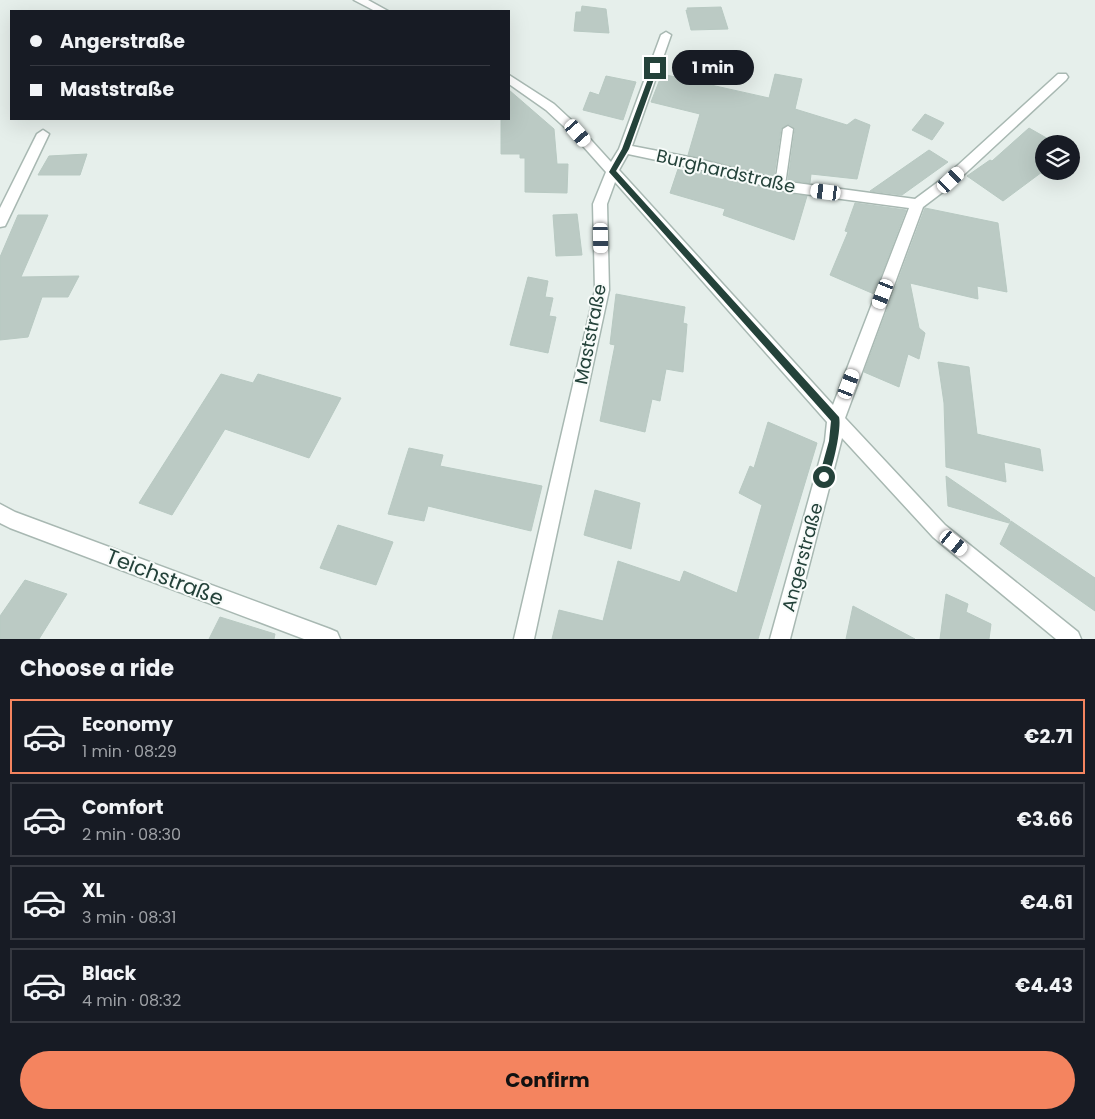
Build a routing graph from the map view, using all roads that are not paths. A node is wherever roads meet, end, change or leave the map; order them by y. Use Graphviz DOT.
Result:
graph roads {
  1 [pos="359,0"];
  2 [pos="382,10"];
  3 [pos="666,35"];
  4 [pos="1062,77"];
  5 [pos="510,80"];
  6 [pos="788,129"];
  7 [pos="43,134"];
  8 [pos="626,149"];
  9 [pos="612,172"];
  10 [pos="780,185"];
  11 [pos="917,204"];
  12 [pos="0,222"];
  13 [pos="836,420"];
  14 [pos="0,513"];
  15 [pos="330,639"];
  16 [pos="524,639"];
  17 [pos="780,639"];
  18 [pos="1071,639"];
  1 -- 2 [label="street"];
  3 -- 8 [label="street, Maststraße"];
  4 -- 11 [label="street"];
  5 -- 9 [label="street"];
  6 -- 10 [label="lane"];
  7 -- 12 [label="street"];
  8 -- 9 [label="street, Maststraße"];
  8 -- 10 [label="street, Burghardstraße"];
  9 -- 13 [label="street"];
  9 -- 16 [label="street, Maststraße"];
  10 -- 11 [label="street, Burghardstraße"];
  11 -- 13 [label="street, Angerstraße"];
  13 -- 17 [label="street, Angerstraße"];
  13 -- 18 [label="street"];
  14 -- 15 [label="street, Teichstraße"];
}
